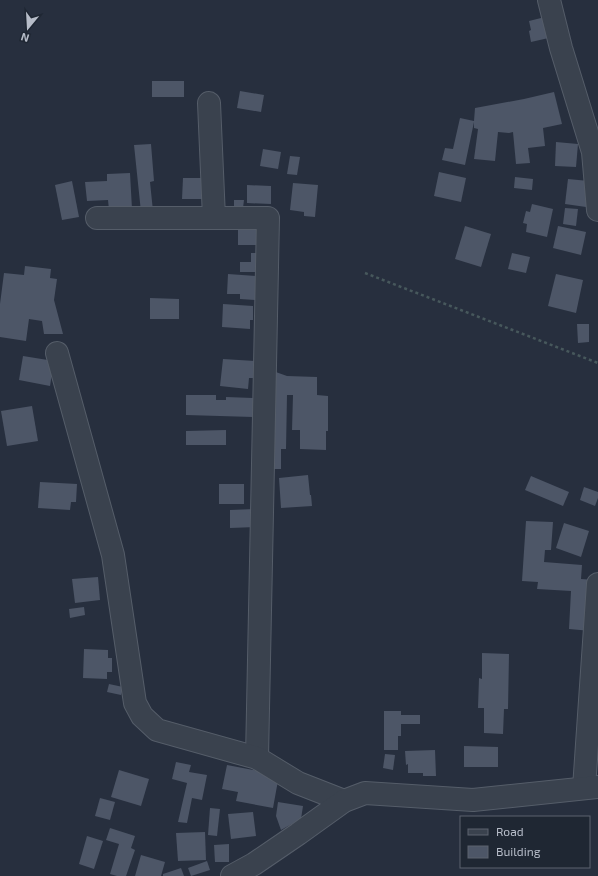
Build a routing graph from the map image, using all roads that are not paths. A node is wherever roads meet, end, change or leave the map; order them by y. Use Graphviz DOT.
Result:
graph roads {
  1 [pos="548,0"];
  2 [pos="210,103"];
  3 [pos="598,210"];
  4 [pos="97,218"];
  5 [pos="214,218"];
  6 [pos="57,353"];
  7 [pos="598,584"];
  8 [pos="257,758"];
  9 [pos="591,788"];
  10 [pos="344,801"];
  11 [pos="232,876"];
  1 -- 3 [label="street"];
  2 -- 5 [label="street"];
  4 -- 5 [label="street"];
  5 -- 8 [label="street"];
  6 -- 8 [label="street"];
  7 -- 9 [label="street"];
  8 -- 10 [label="street"];
  9 -- 10 [label="street"];
  10 -- 11 [label="street"];
}
